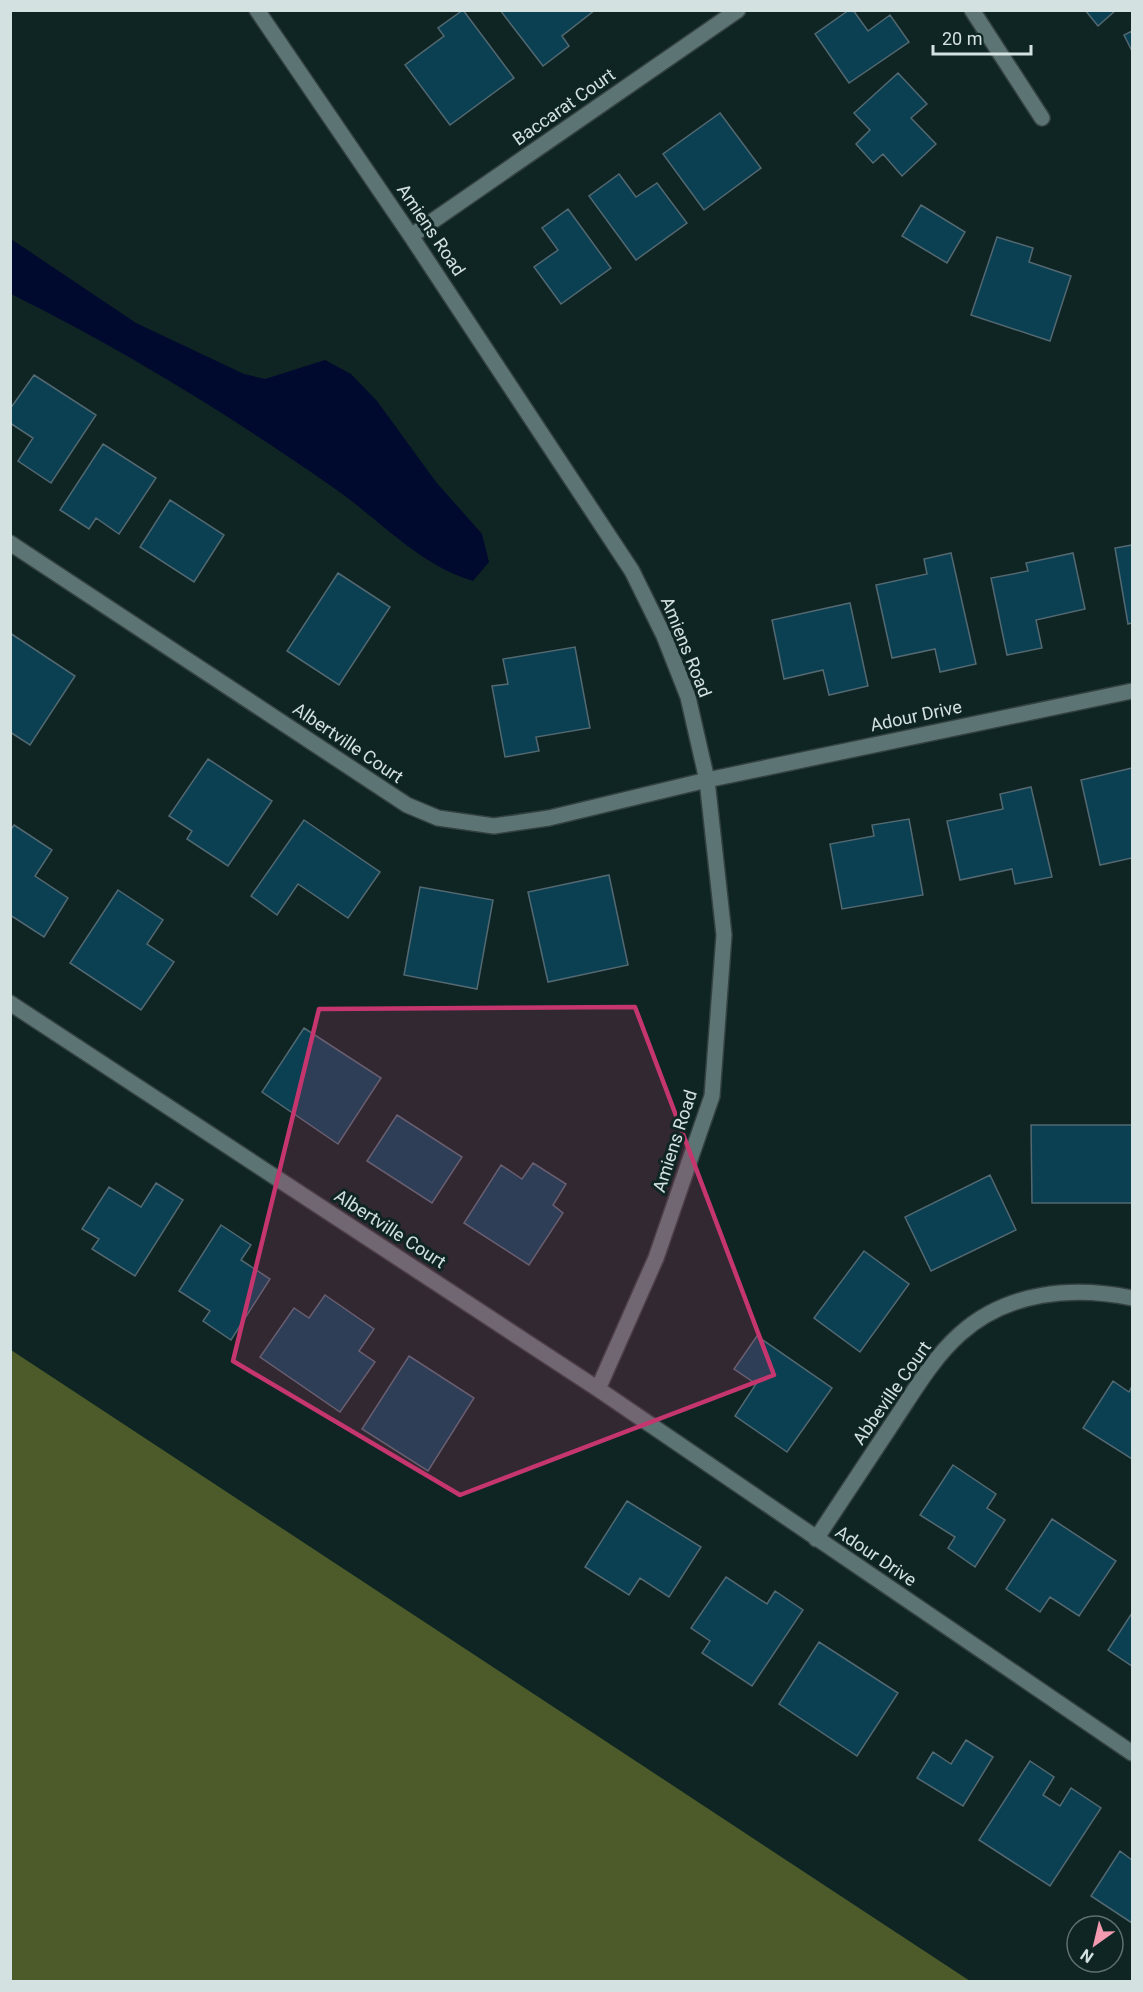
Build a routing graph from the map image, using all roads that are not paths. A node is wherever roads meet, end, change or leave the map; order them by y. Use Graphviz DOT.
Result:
graph roads {
  1 [pos="258,10"];
  2 [pos="738,10"];
  3 [pos="972,10"];
  4 [pos="1042,118"];
  5 [pos="411,236"];
  6 [pos="10,543"];
  7 [pos="1132,691"];
  8 [pos="707,780"];
  9 [pos="10,1003"];
  10 [pos="1132,1298"];
  11 [pos="598,1389"];
  12 [pos="816,1539"];
  13 [pos="1132,1753"];
  1 -- 5 [label="street, Amiens Road"];
  2 -- 5 [label="street, Baccarat Court"];
  3 -- 4 [label="street"];
  5 -- 8 [label="street, Amiens Road"];
  6 -- 8 [label="street, Albertville Court"];
  7 -- 8 [label="street, Adour Drive"];
  8 -- 11 [label="street, Amiens Road"];
  9 -- 11 [label="street, Albertville Court"];
  10 -- 12 [label="street, Abbeville Court"];
  11 -- 12 [label="street, Adour Drive"];
  12 -- 13 [label="street, Adour Drive"];
}
